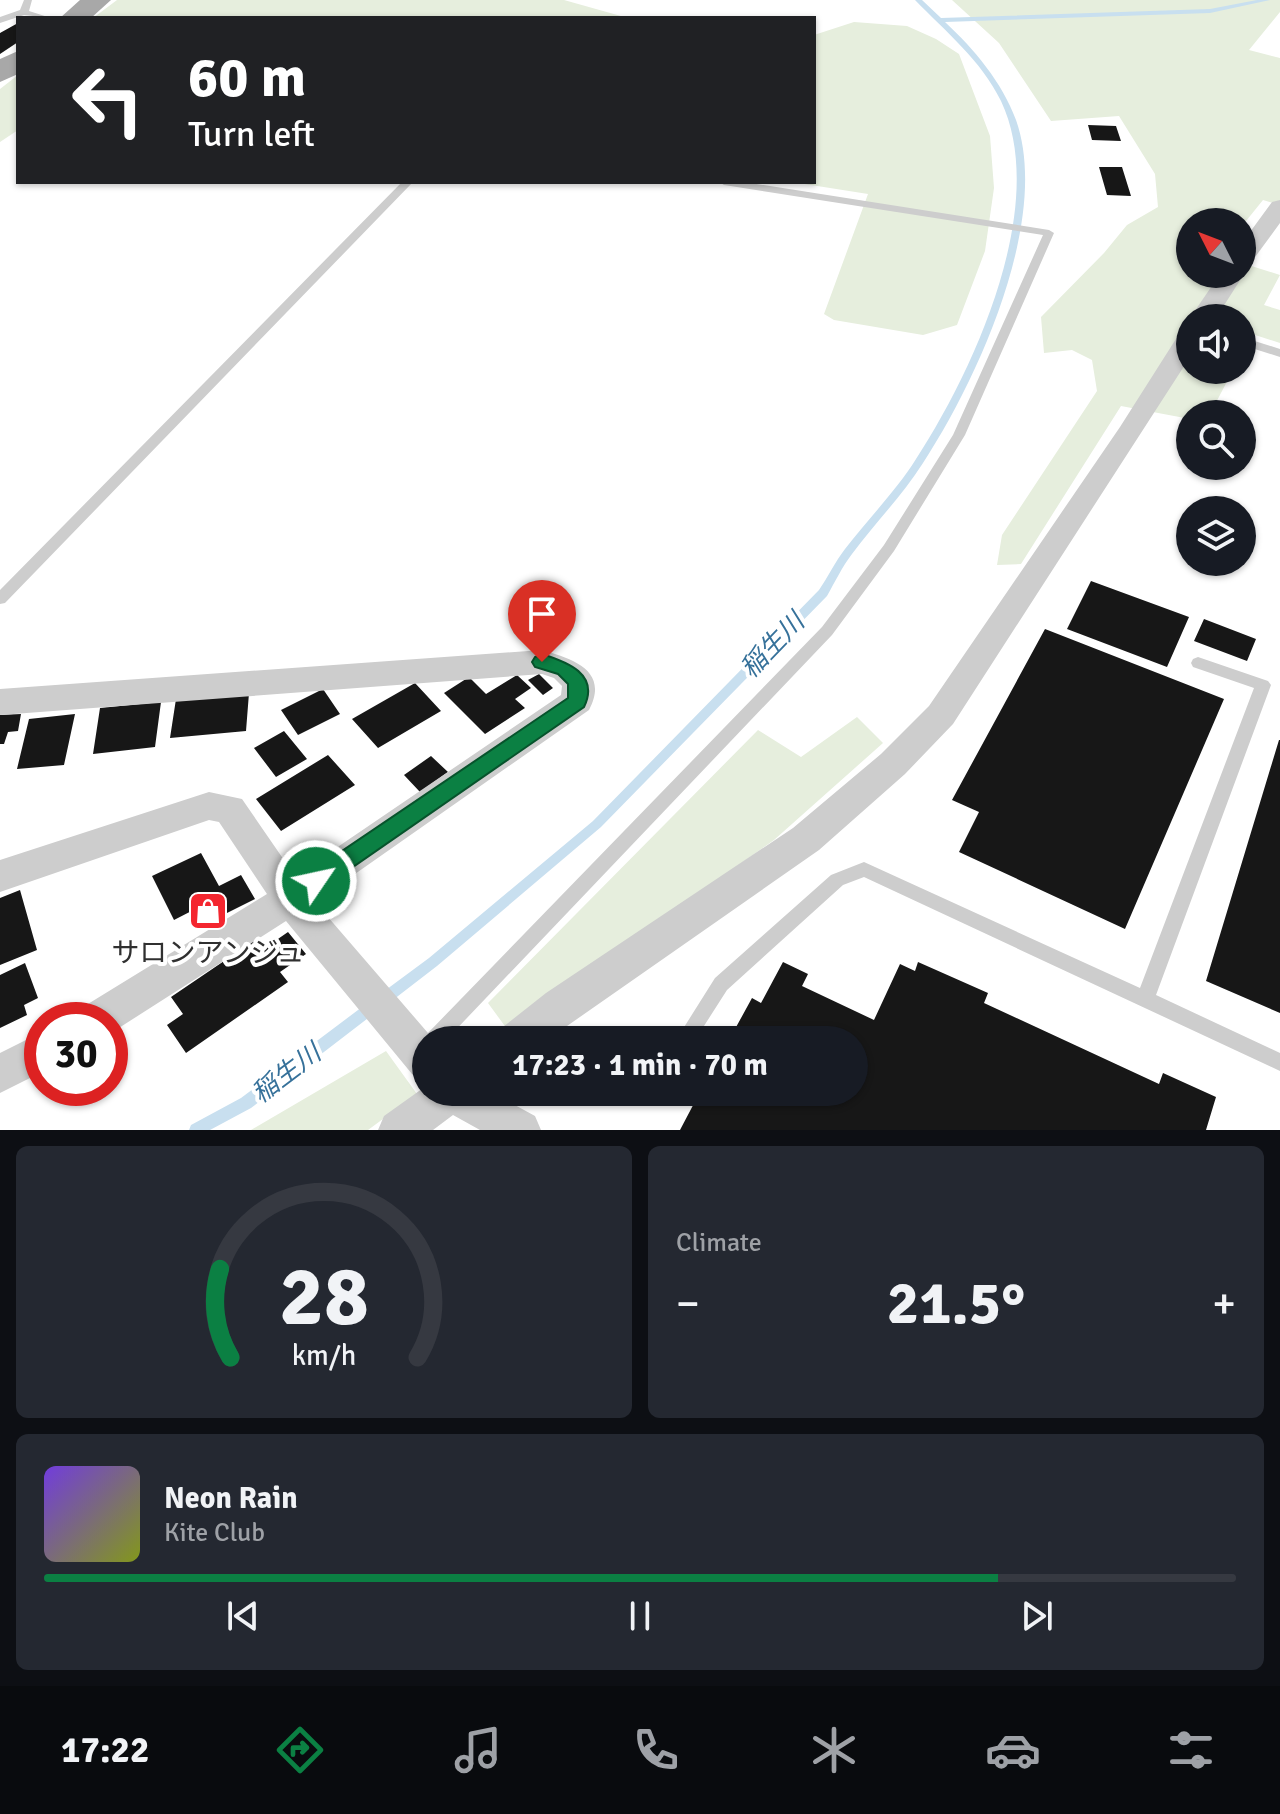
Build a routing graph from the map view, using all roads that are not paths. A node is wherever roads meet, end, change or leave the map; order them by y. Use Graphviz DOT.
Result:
graph roads {
  1 [pos="28,0"];
  2 [pos="97,0"];
  3 [pos="24,12"];
  4 [pos="39,16"];
  5 [pos="77,16"];
  6 [pos="0,20"];
  7 [pos="406,184"];
  8 [pos="737,184"];
  9 [pos="1280,207"];
  10 [pos="1256,240"];
  11 [pos="1256,345"];
  12 [pos="1280,353"];
  13 [pos="1176,358"];
  14 [pos="0,599"];
  15 [pos="1198,663"];
  16 [pos="0,702"];
  17 [pos="0,876"];
  18 [pos="290,899"];
  19 [pos="1145,1000"];
  20 [pos="126,1002"];
  21 [pos="443,1026"];
  22 [pos="535,1026"];
  23 [pos="694,1026"];
  24 [pos="412,1038"];
  25 [pos="24,1061"];
  26 [pos="1280,1062"];
  27 [pos="0,1074"];
  28 [pos="432,1106"];
  29 [pos="476,1106"];
  30 [pos="399,1130"];
  31 [pos="520,1130"];
  1 -- 3 [label="lane"];
  2 -- 5 [label="main road"];
  3 -- 4 [label="lane"];
  3 -- 6 [label="lane"];
  7 -- 14 [label="lane"];
  8 -- 21 [label="lane"];
  9 -- 10 [label="street"];
  11 -- 12 [label="lane"];
  13 -- 22 [label="street"];
  15 -- 19 [label="lane"];
  16 -- 18 [label="street"];
  17 -- 18 [label="street"];
  18 -- 20 [label="street"];
  18 -- 24 [label="street"];
  19 -- 23 [label="lane"];
  19 -- 26 [label="lane"];
  25 -- 27 [label="street"];
  28 -- 30 [label="street"];
  29 -- 31 [label="street"];
}
